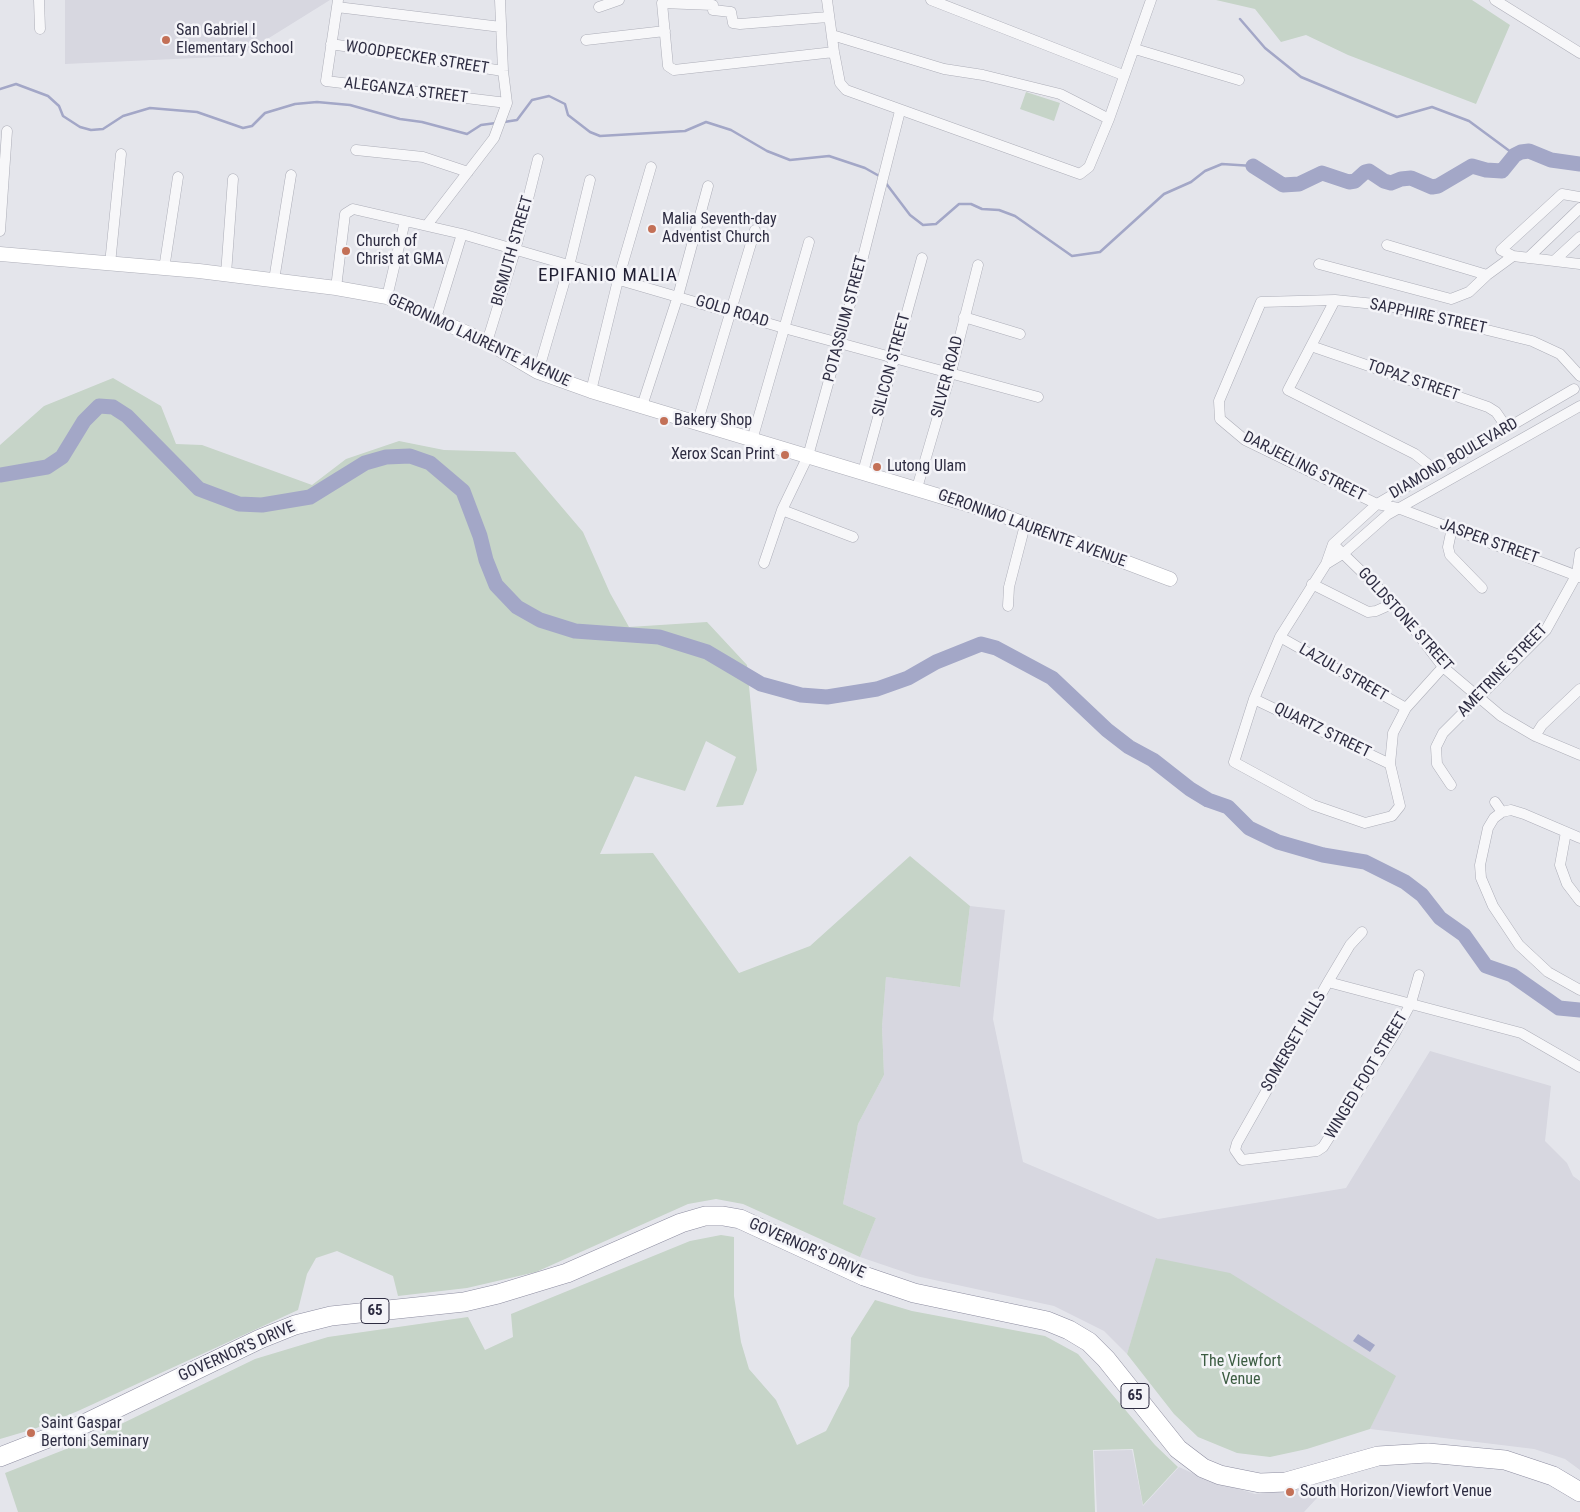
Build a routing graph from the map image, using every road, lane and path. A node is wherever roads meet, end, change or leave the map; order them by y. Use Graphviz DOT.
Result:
graph roads {
  1 [pos="39,0"];
  2 [pos="500,0"];
  3 [pos="618,0"];
  4 [pos="827,0"];
  5 [pos="931,0"];
  6 [pos="1151,0"];
  7 [pos="1495,0"];
  8 [pos="662,2"];
  9 [pos="337,4"];
  10 [pos="599,7"];
  11 [pos="828,17"];
  12 [pos="501,27"];
  13 [pos="40,29"];
  14 [pos="665,32"];
  15 [pos="832,35"];
  16 [pos="586,40"];
  17 [pos="331,44"];
  18 [pos="1135,48"];
  19 [pos="834,52"];
  20 [pos="1580,53"];
  21 [pos="503,71"];
  22 [pos="1123,75"];
  23 [pos="1239,80"];
  24 [pos="508,103"];
  25 [pos="900,111"];
  26 [pos="1109,119"];
  27 [pos="7,131"];
  28 [pos="356,150"];
  29 [pos="121,154"];
  30 [pos="538,160"];
  31 [pos="651,167"];
  32 [pos="468,172"];
  33 [pos="291,174"];
  34 [pos="178,177"];
  35 [pos="233,179"];
  36 [pos="590,180"];
  37 [pos="708,186"];
  38 [pos="1580,197"];
  39 [pos="1580,208"];
  40 [pos="405,220"];
  41 [pos="428,225"];
  42 [pos="755,230"];
  43 [pos="0,231"];
  44 [pos="462,234"];
  45 [pos="1580,237"];
  46 [pos="809,242"];
  47 [pos="1387,245"];
  48 [pos="516,250"];
  49 [pos="0,254"];
  50 [pos="1512,256"];
  51 [pos="922,258"];
  52 [pos="1528,258"];
  53 [pos="1555,260"];
  54 [pos="110,264"];
  55 [pos="1319,264"];
  56 [pos="1580,264"];
  57 [pos="978,265"];
  58 [pos="569,266"];
  59 [pos="164,268"];
  60 [pos="226,274"];
  61 [pos="1487,275"];
  62 [pos="274,280"];
  63 [pos="618,280"];
  64 [pos="336,288"];
  65 [pos="678,296"];
  66 [pos="386,298"];
  67 [pos="1335,300"];
  68 [pos="1261,302"];
  69 [pos="731,312"];
  70 [pos="436,318"];
  71 [pos="964,318"];
  72 [pos="784,328"];
  73 [pos="1020,334"];
  74 [pos="487,342"];
  75 [pos="840,343"];
  76 [pos="1311,346"];
  77 [pos="894,358"];
  78 [pos="538,372"];
  79 [pos="951,372"];
  80 [pos="1580,377"];
  81 [pos="1574,389"];
  82 [pos="590,392"];
  83 [pos="1038,397"];
  84 [pos="1580,405"];
  85 [pos="642,406"];
  86 [pos="697,424"];
  87 [pos="1506,428"];
  88 [pos="752,440"];
  89 [pos="808,456"];
  90 [pos="1435,470"];
  91 [pos="863,472"];
  92 [pos="917,488"];
  93 [pos="1377,504"];
  94 [pos="1398,508"];
  95 [pos="782,510"];
  96 [pos="1026,525"];
  97 [pos="1452,528"];
  98 [pos="853,537"];
  99 [pos="1333,544"];
  100 [pos="1344,553"];
  101 [pos="1580,553"];
  102 [pos="764,564"];
  103 [pos="1326,564"];
  104 [pos="1578,576"];
  105 [pos="1170,579"];
  106 [pos="1312,584"];
  107 [pos="1482,588"];
  108 [pos="1394,603"];
  109 [pos="1008,606"];
  110 [pos="1280,637"];
  111 [pos="1443,667"];
  112 [pos="1580,689"];
  113 [pos="1479,696"];
  114 [pos="1254,699"];
  115 [pos="1406,708"];
  116 [pos="1534,736"];
  117 [pos="1580,755"];
  118 [pos="1390,764"];
  119 [pos="1451,785"];
  120 [pos="1495,802"];
  121 [pos="1502,812"];
  122 [pos="1566,832"];
  123 [pos="1580,838"];
  124 [pos="1580,901"];
  125 [pos="1362,932"];
  126 [pos="1419,975"];
  127 [pos="1328,982"];
  128 [pos="1580,990"];
  129 [pos="1411,1003"];
  130 [pos="1580,1067"];
  131 [pos="1237,1156"];
  132 [pos="0,1457"];
  133 [pos="1580,1492"];
  1 -- 13 [label="street"];
  2 -- 12 [label="street"];
  3 -- 10 [label="street"];
  4 -- 11 [label="street"];
  5 -- 22 [label="street"];
  6 -- 18 [label="street"];
  7 -- 20 [label="street"];
  8 -- 11 [label="street"];
  8 -- 14 [label="street"];
  9 -- 12 [label="street"];
  9 -- 17 [label="street, ALEGANZA STREET"];
  11 -- 15 [label="street"];
  12 -- 21 [label="street"];
  14 -- 16 [label="street"];
  14 -- 19 [label="street"];
  15 -- 19 [label="street"];
  15 -- 26 [label="street"];
  17 -- 21 [label="street, WOODPECKER STREET"];
  17 -- 24 [label="street, ALEGANZA STREET"];
  18 -- 22 [label="street"];
  18 -- 23 [label="street"];
  19 -- 25 [label="street"];
  21 -- 24 [label="street"];
  22 -- 26 [label="street"];
  24 -- 32 [label="street"];
  25 -- 26 [label="street"];
  25 -- 75 [label="street, POTASSIUM STREET"];
  27 -- 43 [label="street"];
  28 -- 32 [label="street"];
  29 -- 54 [label="street"];
  30 -- 48 [label="street, BISMUTH STREET"];
  31 -- 63 [label="street"];
  32 -- 41 [label="street"];
  33 -- 62 [label="street"];
  34 -- 59 [label="street"];
  35 -- 60 [label="street"];
  36 -- 58 [label="street"];
  37 -- 65 [label="street"];
  38 -- 50 [label="street"];
  39 -- 52 [label="street"];
  40 -- 41 [label="street, GOLD ROAD"];
  40 -- 64 [label="street"];
  40 -- 66 [label="street"];
  41 -- 44 [label="street, GOLD ROAD"];
  42 -- 69 [label="street"];
  44 -- 48 [label="street, GOLD ROAD"];
  44 -- 70 [label="street"];
  45 -- 53 [label="street"];
  46 -- 72 [label="street"];
  47 -- 61 [label="street"];
  48 -- 58 [label="street, GOLD ROAD"];
  48 -- 74 [label="street, BISMUTH STREET"];
  49 -- 54 [label="street, GERONIMO LAURENTE AVENUE"];
  50 -- 52 [label="street"];
  50 -- 61 [label="street"];
  51 -- 77 [label="street, SILICON STREET"];
  52 -- 53 [label="street"];
  53 -- 56 [label="street"];
  54 -- 59 [label="street, GERONIMO LAURENTE AVENUE"];
  55 -- 61 [label="street"];
  57 -- 71 [label="street, SILVER ROAD"];
  58 -- 63 [label="street, GOLD ROAD"];
  58 -- 78 [label="street"];
  59 -- 60 [label="street, GERONIMO LAURENTE AVENUE"];
  60 -- 62 [label="street, GERONIMO LAURENTE AVENUE"];
  62 -- 64 [label="street, GERONIMO LAURENTE AVENUE"];
  63 -- 65 [label="street, GOLD ROAD"];
  63 -- 82 [label="street"];
  64 -- 66 [label="street, GERONIMO LAURENTE AVENUE"];
  65 -- 69 [label="street, GOLD ROAD"];
  65 -- 85 [label="street"];
  66 -- 70 [label="street, GERONIMO LAURENTE AVENUE"];
  67 -- 68 [label="street, SAPPHIRE STREET"];
  67 -- 76 [label="street"];
  67 -- 80 [label="street, SAPPHIRE STREET"];
  68 -- 93 [label="street, DARJEELING STREET"];
  69 -- 72 [label="street, GOLD ROAD"];
  69 -- 86 [label="street"];
  70 -- 74 [label="street, GERONIMO LAURENTE AVENUE"];
  71 -- 73 [label="street"];
  71 -- 79 [label="street, SILVER ROAD"];
  72 -- 75 [label="street, GOLD ROAD"];
  72 -- 88 [label="street"];
  74 -- 78 [label="street, GERONIMO LAURENTE AVENUE"];
  75 -- 77 [label="street, GOLD ROAD"];
  75 -- 89 [label="street, POTASSIUM STREET"];
  76 -- 87 [label="street, TOPAZ STREET"];
  76 -- 90 [label="street"];
  77 -- 79 [label="street, GOLD ROAD"];
  77 -- 91 [label="street, SILICON STREET"];
  78 -- 82 [label="street, GERONIMO LAURENTE AVENUE"];
  79 -- 83 [label="street, GOLD ROAD"];
  79 -- 92 [label="street, SILVER ROAD"];
  80 -- 81 [label="street"];
  81 -- 84 [label="street"];
  81 -- 87 [label="street, DIAMOND BOULEVARD"];
  82 -- 85 [label="street, GERONIMO LAURENTE AVENUE"];
  84 -- 94 [label="street, DIAMOND BOULEVARD"];
  85 -- 86 [label="street, GERONIMO LAURENTE AVENUE"];
  86 -- 88 [label="street, GERONIMO LAURENTE AVENUE"];
  87 -- 90 [label="street, DIAMOND BOULEVARD"];
  88 -- 89 [label="street, GERONIMO LAURENTE AVENUE"];
  89 -- 91 [label="street, GERONIMO LAURENTE AVENUE"];
  89 -- 95 [label="street, POTASSIUM STREET"];
  90 -- 93 [label="street, DIAMOND BOULEVARD"];
  91 -- 92 [label="street, GERONIMO LAURENTE AVENUE"];
  92 -- 96 [label="street, GERONIMO LAURENTE AVENUE"];
  93 -- 94 [label="street, DARJEELING STREET"];
  93 -- 99 [label="street, DIAMOND BOULEVARD"];
  94 -- 97 [label="street, JASPER STREET"];
  94 -- 100 [label="street, DIAMOND BOULEVARD"];
  95 -- 98 [label="street"];
  95 -- 102 [label="street, POTASSIUM STREET"];
  96 -- 105 [label="street, GERONIMO LAURENTE AVENUE"];
  96 -- 109 [label="street"];
  97 -- 104 [label="street, JASPER STREET"];
  97 -- 107 [label="street"];
  99 -- 100 [label="street, GOLDSTONE STREET"];
  99 -- 103 [label="street, DIAMOND BOULEVARD"];
  100 -- 103 [label="street, DIAMOND BOULEVARD"];
  100 -- 108 [label="street, GOLDSTONE STREET"];
  101 -- 104 [label="street, AMETRINE STREET"];
  103 -- 106 [label="street, DIAMOND BOULEVARD"];
  104 -- 113 [label="street, AMETRINE STREET"];
  106 -- 108 [label="street"];
  106 -- 110 [label="street, DIAMOND BOULEVARD"];
  108 -- 111 [label="street, GOLDSTONE STREET"];
  110 -- 114 [label="street, DIAMOND BOULEVARD"];
  110 -- 115 [label="street, LAZULI STREET"];
  111 -- 113 [label="street, GOLDSTONE STREET"];
  111 -- 115 [label="street"];
  112 -- 116 [label="street"];
  113 -- 116 [label="street, GOLDSTONE STREET"];
  113 -- 119 [label="street, AMETRINE STREET"];
  114 -- 118 [label="street, QUARTZ STREET"];
  114 -- 118 [label="street, DIAMOND BOULEVARD"];
  115 -- 118 [label="street"];
  116 -- 117 [label="street, GOLDSTONE STREET"];
  120 -- 121 [label="street"];
  121 -- 122 [label="street"];
  121 -- 128 [label="street"];
  122 -- 123 [label="street"];
  122 -- 124 [label="street"];
  125 -- 127 [label="street, SOMERSET HILLS"];
  126 -- 129 [label="street, WINGED FOOT STREET"];
  127 -- 129 [label="street"];
  127 -- 131 [label="street, SOMERSET HILLS"];
  129 -- 130 [label="street"];
  129 -- 131 [label="street, WINGED FOOT STREET"];
  132 -- 133 [label="highway, GOVERNOR'S DRIVE / 65"];
}
